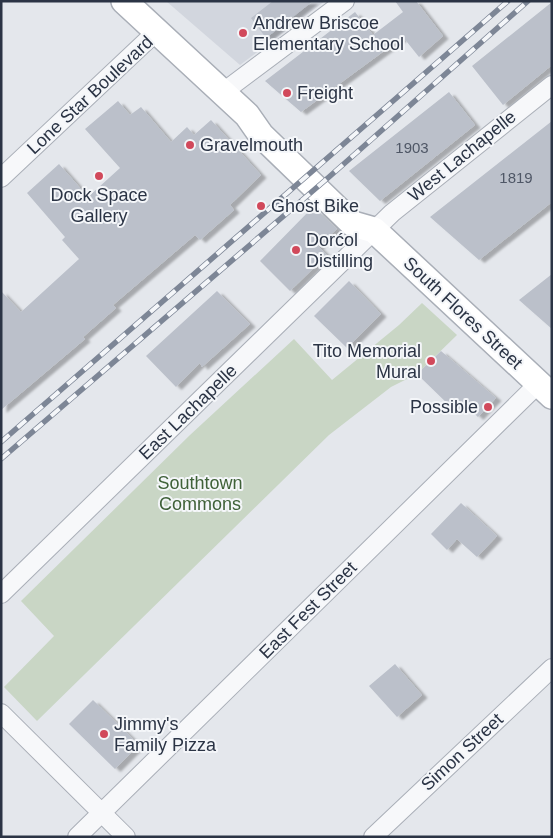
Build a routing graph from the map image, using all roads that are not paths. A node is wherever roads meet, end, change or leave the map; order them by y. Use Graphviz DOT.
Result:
graph roads {
  1 [pos="124,1"];
  2 [pos="345,1"];
  3 [pos="156,32"];
  4 [pos="552,85"];
  5 [pos="222,93"];
  6 [pos="1,178"];
  7 [pos="374,230"];
  8 [pos="545,389"];
  9 [pos="1,594"];
  10 [pos="552,668"];
  11 [pos="1,713"];
  12 [pos="102,813"];
  13 [pos="77,837"];
  14 [pos="126,837"];
  15 [pos="373,837"];
  1 -- 3 [label="main road, South Flores Street"];
  2 -- 5 [label="street"];
  3 -- 5 [label="main road, South Flores Street"];
  3 -- 6 [label="street, Lone Star Boulevard"];
  4 -- 7 [label="street, West Lachapelle"];
  5 -- 7 [label="main road, South Flores Street"];
  7 -- 8 [label="main road, South Flores Street"];
  7 -- 9 [label="street, East Lachapelle"];
  8 -- 12 [label="street, East Fest Street"];
  10 -- 15 [label="street, Simon Street"];
  11 -- 12 [label="street"];
  12 -- 13 [label="street, East Fest Street"];
  12 -- 14 [label="street"];
}
